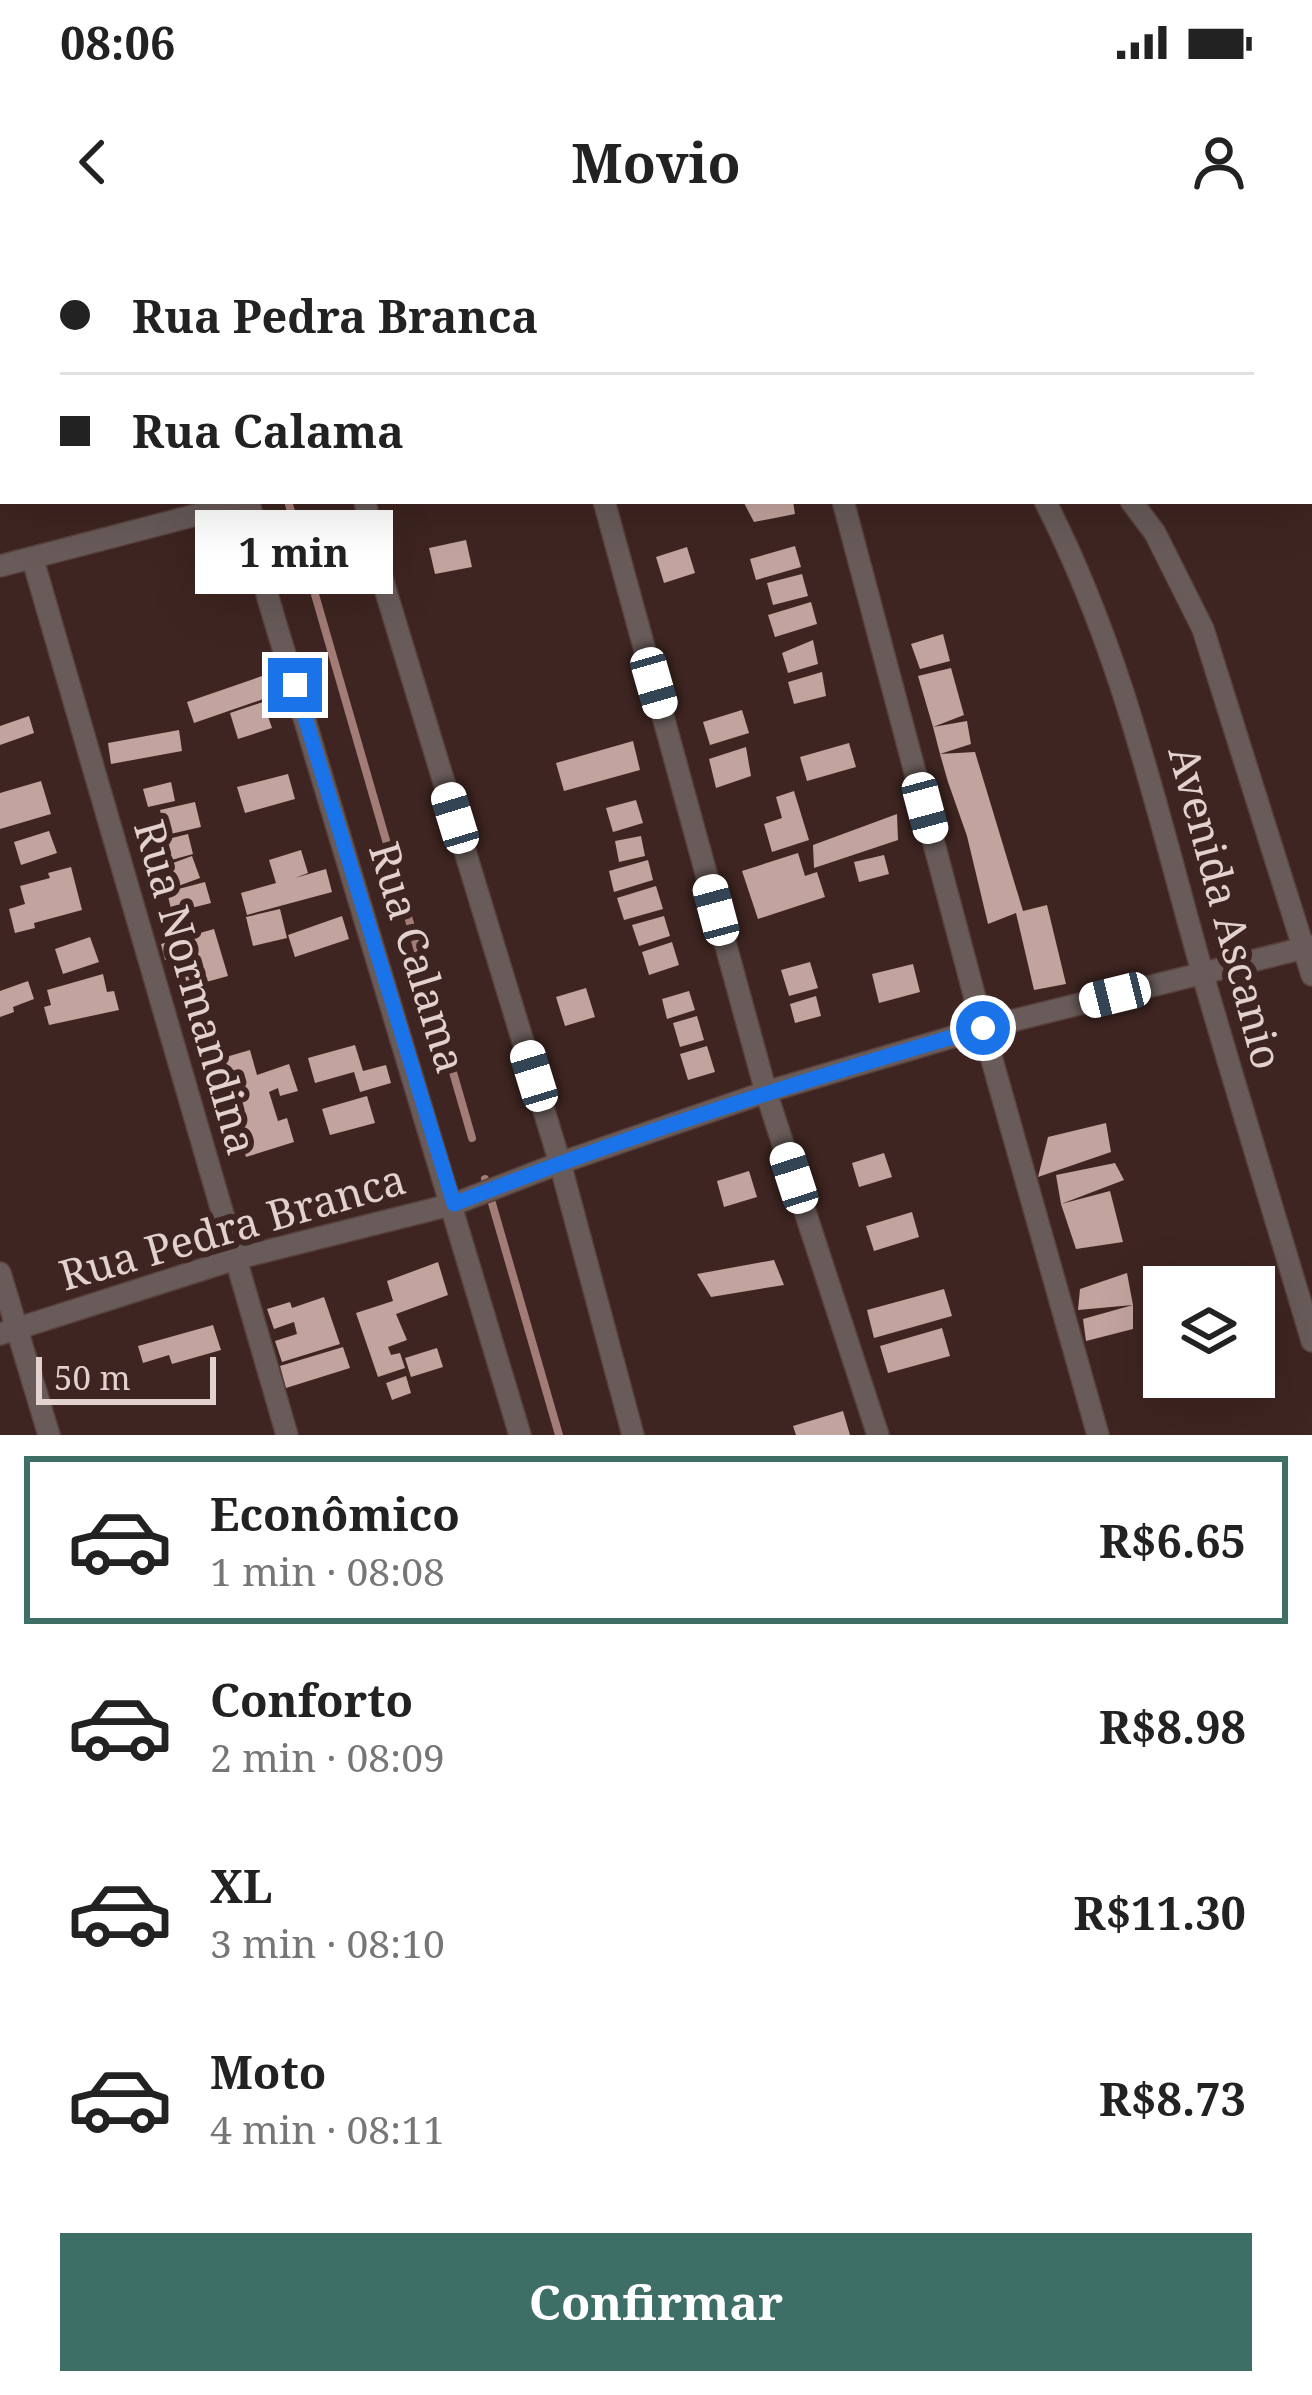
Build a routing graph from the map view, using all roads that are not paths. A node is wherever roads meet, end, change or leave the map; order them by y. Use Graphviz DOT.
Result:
graph roads {
  1 [pos="238,504"];
  2 [pos="250,504"];
  3 [pos="366,504"];
  4 [pos="605,504"];
  5 [pos="844,504"];
  6 [pos="1046,504"];
  7 [pos="1133,504"];
  8 [pos="33,560"];
  9 [pos="0,566"];
  10 [pos="1308,947"];
  11 [pos="1203,973"];
  12 [pos="1312,975"];
  13 [pos="983,1028"];
  14 [pos="766,1093"];
  15 [pos="560,1162"];
  16 [pos="454,1204"];
  17 [pos="235,1259"];
  18 [pos="0,1273"];
  19 [pos="8,1332"];
  20 [pos="1312,1341"];
  21 [pos="49,1435"];
  22 [pos="287,1435"];
  23 [pos="520,1435"];
  24 [pos="633,1435"];
  25 [pos="878,1435"];
  26 [pos="1098,1435"];
  1 -- 8 [label="street"];
  2 -- 16 [label="street, Rua Calama"];
  3 -- 15 [label="street"];
  4 -- 14 [label="street"];
  5 -- 13 [label="street"];
  6 -- 11 [label="street, Avenida Ascanio"];
  7 -- 10 [label="street, Avenida Ascanio"];
  8 -- 9 [label="street"];
  8 -- 17 [label="street, Rua Normandina"];
  10 -- 11 [label="street, Rua Pedra Branca"];
  10 -- 12 [label="street, Avenida Ascanio"];
  11 -- 13 [label="street, Rua Pedra Branca"];
  11 -- 20 [label="street, Avenida Ascanio"];
  13 -- 14 [label="street, Rua Pedra Branca"];
  13 -- 26 [label="street"];
  14 -- 15 [label="street, Rua Pedra Branca"];
  14 -- 25 [label="street"];
  15 -- 16 [label="street, Rua Pedra Branca"];
  15 -- 24 [label="street"];
  16 -- 17 [label="street, Rua Pedra Branca"];
  16 -- 23 [label="street, Rua Calama"];
  17 -- 19 [label="street, Rua Pedra Branca"];
  17 -- 22 [label="street, Rua Normandina"];
  18 -- 19 [label="street"];
  19 -- 21 [label="street"];
}
